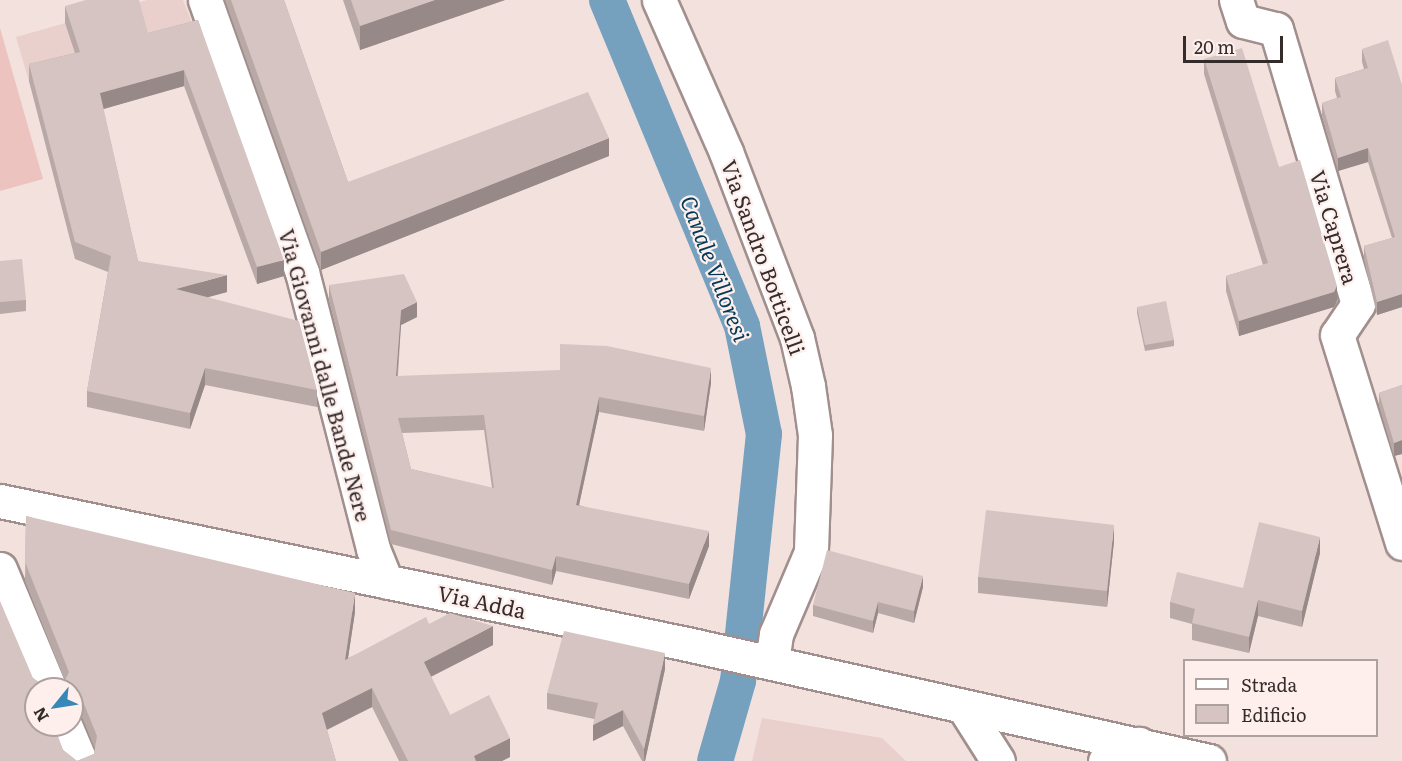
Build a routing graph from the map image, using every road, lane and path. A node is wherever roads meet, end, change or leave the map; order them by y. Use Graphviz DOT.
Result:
graph roads {
  1 [pos="205,0"];
  2 [pos="659,0"];
  3 [pos="1236,0"];
  4 [pos="0,501"];
  5 [pos="1402,543"];
  6 [pos="0,569"];
  7 [pos="386,581"];
  8 [pos="760,661"];
  9 [pos="45,677"];
  10 [pos="963,706"];
  11 [pos="70,737"];
  12 [pos="1139,744"];
  13 [pos="80,761"];
  14 [pos="998,761"];
  15 [pos="1105,761"];
  16 [pos="1209,761"];
  1 -- 7 [label="street, Via Giovanni dalle Bande Nere"];
  2 -- 8 [label="street, Via Sandro Botticelli"];
  3 -- 5 [label="street, Via Caprera"];
  4 -- 7 [label="street, Via Adda"];
  6 -- 9 [label="street"];
  7 -- 8 [label="street, Via Adda"];
  8 -- 10 [label="street, Via Adda"];
  10 -- 12 [label="street, Via Adda"];
  10 -- 14 [label="street"];
  11 -- 13 [label="street"];
  12 -- 15 [label="street"];
  12 -- 16 [label="street, Via Adda"];
}
